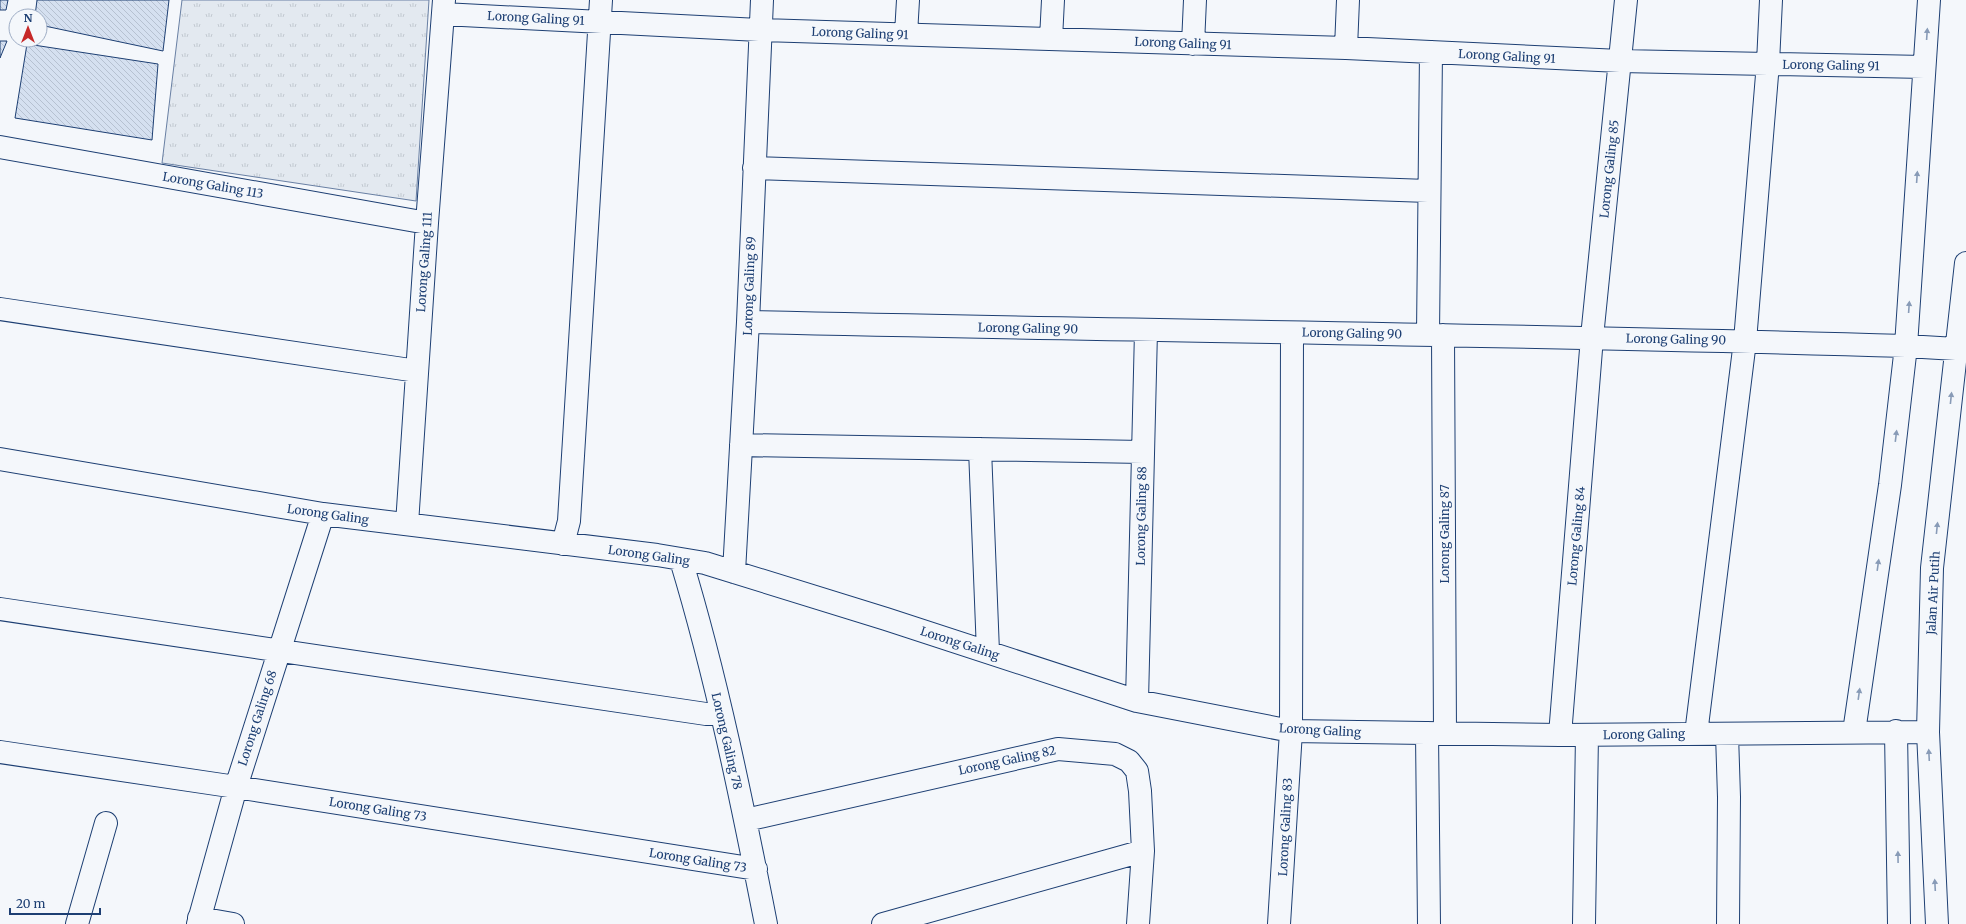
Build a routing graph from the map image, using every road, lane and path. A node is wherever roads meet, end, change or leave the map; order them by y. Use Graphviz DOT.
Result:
graph roads {
  1 [pos="762,0"];
  2 [pos="908,0"];
  3 [pos="1053,0"];
  4 [pos="1195,0"];
  5 [pos="1348,0"];
  6 [pos="1626,0"];
  7 [pos="1771,0"];
  8 [pos="1929,0"];
  9 [pos="443,7"];
  10 [pos="601,11"];
  11 [pos="759,30"];
  12 [pos="906,34"];
  13 [pos="1051,39"];
  14 [pos="1193,44"];
  15 [pos="1346,48"];
  16 [pos="1432,52"];
  17 [pos="1620,61"];
  18 [pos="1768,63"];
  19 [pos="1924,67"];
  20 [pos="0,146"];
  21 [pos="754,168"];
  22 [pos="1428,191"];
  23 [pos="427,223"];
  24 [pos="1966,263"];
  25 [pos="0,309"];
  26 [pos="748,322"];
  27 [pos="1146,331"];
  28 [pos="1292,333"];
  29 [pos="1436,335"];
  30 [pos="1592,337"];
  31 [pos="1745,341"];
  32 [pos="1906,346"];
  33 [pos="1956,349"];
  34 [pos="417,370"];
  35 [pos="741,446"];
  36 [pos="980,449"];
  37 [pos="1143,452"];
  38 [pos="0,458"];
  39 [pos="323,514"];
  40 [pos="407,524"];
  41 [pos="563,544"];
  42 [pos="681,560"];
  43 [pos="734,572"];
  44 [pos="0,609"];
  45 [pos="279,649"];
  46 [pos="988,652"];
  47 [pos="1137,701"];
  48 [pos="721,714"];
  49 [pos="1291,731"];
  50 [pos="1896,731"];
  51 [pos="1854,732"];
  52 [pos="1928,732"];
  53 [pos="1436,733"];
  54 [pos="1696,734"];
  55 [pos="1726,734"];
  56 [pos="1560,735"];
  57 [pos="1587,735"];
  58 [pos="0,752"];
  59 [pos="236,787"];
  60 [pos="746,820"];
  61 [pos="106,823"];
  62 [pos="1143,851"];
  63 [pos="756,869"];
  64 [pos="199,921"];
  65 [pos="77,924"];
  66 [pos="233,924"];
  67 [pos="766,924"];
  68 [pos="883,924"];
  69 [pos="1138,924"];
  70 [pos="1279,924"];
  71 [pos="1429,924"];
  72 [pos="1584,924"];
  73 [pos="1728,924"];
  74 [pos="1899,924"];
  75 [pos="1937,924"];
  1 -- 11 [label="street, Lorong Galing 89"];
  2 -- 12 [label="street"];
  3 -- 13 [label="street"];
  4 -- 14 [label="street"];
  5 -- 15 [label="street"];
  6 -- 17 [label="street, Lorong Galing 85"];
  7 -- 18 [label="street"];
  19 -- 8 [label="street, one-way"];
  9 -- 10 [label="street, Lorong Galing 91"];
  9 -- 23 [label="street, Lorong Galing 111"];
  10 -- 11 [label="street, Lorong Galing 91"];
  10 -- 41 [label="street"];
  11 -- 12 [label="street, Lorong Galing 91"];
  11 -- 21 [label="street, Lorong Galing 89"];
  12 -- 13 [label="street, Lorong Galing 91"];
  13 -- 14 [label="street, Lorong Galing 91"];
  14 -- 15 [label="street, Lorong Galing 91"];
  15 -- 16 [label="street, Lorong Galing 91"];
  16 -- 17 [label="street, Lorong Galing 91"];
  16 -- 22 [label="street, Lorong Galing 87"];
  17 -- 18 [label="street, Lorong Galing 91"];
  17 -- 30 [label="street, Lorong Galing 85"];
  18 -- 19 [label="street, Lorong Galing 91"];
  18 -- 31 [label="street"];
  32 -- 19 [label="street, one-way"];
  20 -- 23 [label="street, Lorong Galing 113"];
  21 -- 22 [label="street"];
  21 -- 26 [label="street, Lorong Galing 89"];
  22 -- 29 [label="street, Lorong Galing 87"];
  23 -- 34 [label="street, Lorong Galing 111"];
  24 -- 33 [label="street, Jalan Air Putih"];
  25 -- 34 [label="street"];
  26 -- 27 [label="street, Lorong Galing 90"];
  26 -- 35 [label="street, Lorong Galing 89"];
  27 -- 28 [label="street, Lorong Galing 90"];
  27 -- 37 [label="street, Lorong Galing 88"];
  28 -- 29 [label="street, Lorong Galing 90"];
  28 -- 49 [label="street, Lorong Galing 83"];
  29 -- 30 [label="street, Lorong Galing 90"];
  29 -- 53 [label="street, Lorong Galing 87"];
  30 -- 31 [label="street, Lorong Galing 90"];
  30 -- 56 [label="street, Lorong Galing 84"];
  31 -- 32 [label="street, Lorong Galing 90"];
  31 -- 54 [label="street"];
  32 -- 33 [label="street, Lorong Galing 90"];
  51 -- 32 [label="street, one-way"];
  52 -- 33 [label="street, Jalan Air Putih, one-way"];
  34 -- 40 [label="street, Lorong Galing 111"];
  35 -- 36 [label="street"];
  35 -- 43 [label="street, Lorong Galing 89"];
  36 -- 37 [label="street"];
  36 -- 46 [label="street"];
  37 -- 47 [label="street, Lorong Galing 88"];
  38 -- 39 [label="street, Lorong Galing"];
  39 -- 40 [label="street, Lorong Galing"];
  39 -- 45 [label="street, Lorong Galing 68"];
  40 -- 41 [label="street, Lorong Galing"];
  41 -- 42 [label="street, Lorong Galing"];
  42 -- 43 [label="street, Lorong Galing"];
  42 -- 48 [label="street, Lorong Galing 78"];
  43 -- 46 [label="street, Lorong Galing"];
  44 -- 45 [label="street"];
  45 -- 48 [label="street"];
  45 -- 59 [label="street, Lorong Galing 68"];
  46 -- 47 [label="street, Lorong Galing"];
  47 -- 49 [label="street, Lorong Galing"];
  48 -- 60 [label="street, Lorong Galing 78"];
  49 -- 53 [label="street, Lorong Galing"];
  49 -- 70 [label="street, Lorong Galing 83"];
  50 -- 51 [label="street, Lorong Galing"];
  50 -- 52 [label="street, Lorong Galing"];
  74 -- 50 [label="street, one-way"];
  51 -- 55 [label="street, Lorong Galing"];
  75 -- 52 [label="street, Jalan Air Putih, one-way"];
  53 -- 56 [label="street, Lorong Galing"];
  53 -- 71 [label="street, Lorong Galing 87"];
  54 -- 55 [label="street, Lorong Galing"];
  54 -- 57 [label="street, Lorong Galing"];
  55 -- 73 [label="street"];
  56 -- 57 [label="street, Lorong Galing"];
  57 -- 72 [label="street"];
  58 -- 59 [label="street, Lorong Galing 73"];
  59 -- 63 [label="street, Lorong Galing 73"];
  59 -- 64 [label="street, Lorong Galing 68"];
  60 -- 62 [label="street, Lorong Galing 82"];
  60 -- 63 [label="street, Lorong Galing 78"];
  61 -- 65 [label="street"];
  62 -- 68 [label="street"];
  62 -- 69 [label="street, Lorong Galing 82"];
  63 -- 67 [label="street, Lorong Galing 78"];
  64 -- 66 [label="street"];
}
